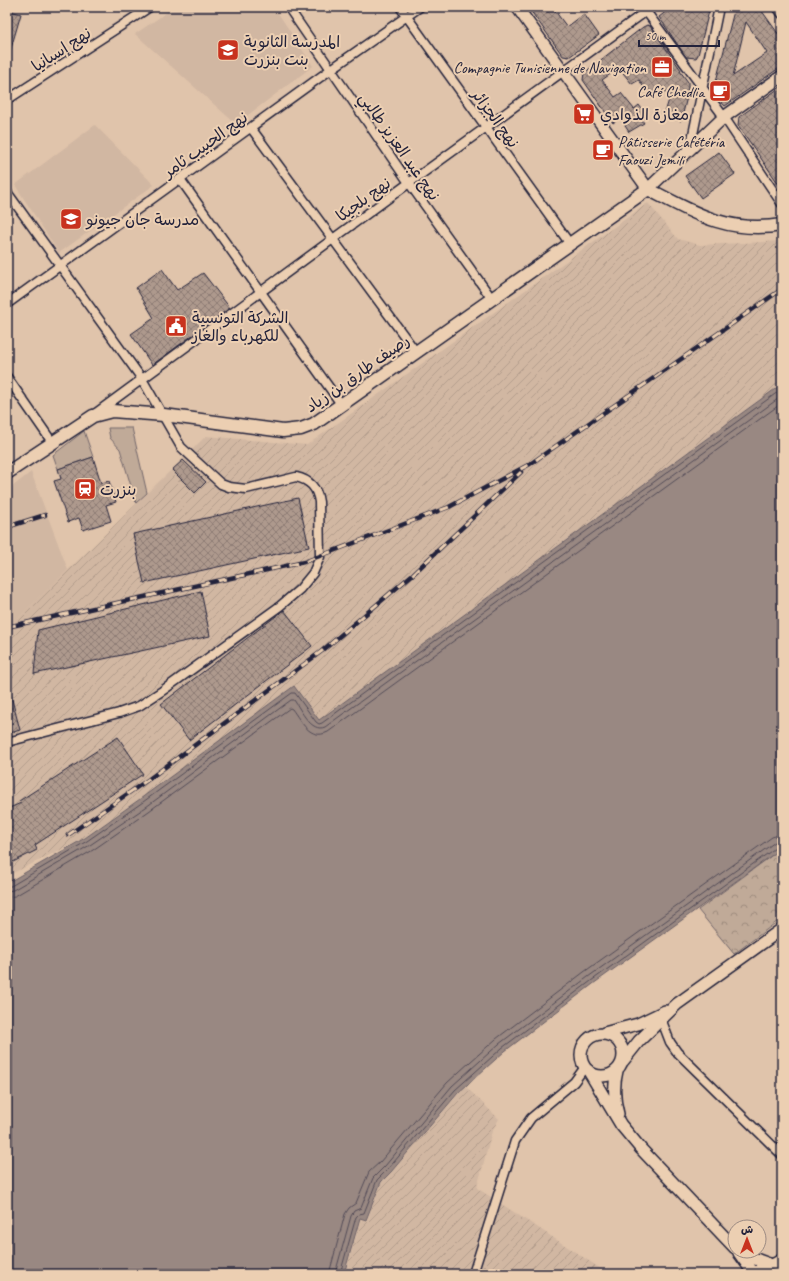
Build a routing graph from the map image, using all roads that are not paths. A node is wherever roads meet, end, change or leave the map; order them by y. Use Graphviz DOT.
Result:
graph roads {
  1 [pos="150,7"];
  2 [pos="288,7"];
  3 [pos="400,7"];
  4 [pos="420,7"];
  5 [pos="517,7"];
  6 [pos="719,7"];
  7 [pos="778,7"];
  8 [pos="647,8"];
  9 [pos="782,14"];
  10 [pos="407,17"];
  11 [pos="330,70"];
  12 [pos="564,71"];
  13 [pos="782,76"];
  14 [pos="703,88"];
  15 [pos="7,100"];
  16 [pos="724,117"];
  17 [pos="251,128"];
  18 [pos="486,128"];
  19 [pos="690,149"];
  20 [pos="180,179"];
  21 [pos="409,183"];
  22 [pos="648,189"];
  23 [pos="7,192"];
  24 [pos="782,204"];
  25 [pos="782,225"];
  26 [pos="334,238"];
  27 [pos="570,244"];
  28 [pos="61,265"];
  29 [pos="261,291"];
  30 [pos="492,299"];
  31 [pos="7,304"];
  32 [pos="416,352"];
  33 [pos="7,377"];
  34 [pos="142,379"];
  35 [pos="341,404"];
  36 [pos="164,415"];
  37 [pos="92,416"];
  38 [pos="52,442"];
  39 [pos="7,473"];
  40 [pos="7,742"];
  41 [pos="782,928"];
  42 [pos="660,1016"];
  43 [pos="601,1033"];
  44 [pos="623,1061"];
  45 [pos="586,1069"];
  46 [pos="617,1071"];
  47 [pos="621,1125"];
  48 [pos="782,1155"];
  49 [pos="727,1240"];
  50 [pos="782,1258"];
  51 [pos="744,1259"];
  52 [pos="756,1259"];
  53 [pos="770,1264"];
  54 [pos="782,1270"];
  55 [pos="473,1274"];
  56 [pos="755,1274"];
  1 -- 15 [label="street, نهج إسبانيا"];
  2 -- 11 [label="street, نهج عبد العزيز طالبي"];
  3 -- 10 [label="street, نهج الجزائر"];
  4 -- 10 [label="street, نهج الحبيب ثامر"];
  5 -- 12 [label="street"];
  6 -- 14 [label="street"];
  7 -- 9 [label="street"];
  8 -- 12 [label="street, نهج بلجيكا"];
  8 -- 14 [label="street"];
  10 -- 11 [label="street, نهج الحبيب ثامر"];
  10 -- 18 [label="street, نهج الجزائر"];
  11 -- 17 [label="street, نهج الحبيب ثامر"];
  11 -- 21 [label="street, نهج عبد العزيز طالبي"];
  12 -- 18 [label="street, نهج بلجيكا"];
  12 -- 22 [label="street"];
  13 -- 16 [label="street, رصيف طارق بن زياد"];
  14 -- 16 [label="street"];
  14 -- 19 [label="street"];
  16 -- 19 [label="street, رصيف طارق بن زياد"];
  16 -- 24 [label="street"];
  17 -- 20 [label="street, نهج الحبيب ثامر"];
  17 -- 26 [label="street"];
  18 -- 21 [label="street, نهج بلجيكا"];
  18 -- 27 [label="street, نهج الجزائر"];
  19 -- 22 [label="street, رصيف طارق بن زياد"];
  20 -- 28 [label="street, نهج الحبيب ثامر"];
  20 -- 29 [label="street"];
  21 -- 26 [label="street, نهج بلجيكا"];
  21 -- 30 [label="street, نهج عبد العزيز طالبي"];
  22 -- 25 [label="main road"];
  22 -- 27 [label="main road, رصيف طارق بن زياد"];
  23 -- 28 [label="street"];
  26 -- 29 [label="street, نهج بلجيكا"];
  26 -- 32 [label="street"];
  27 -- 30 [label="main road, رصيف طارق بن زياد"];
  28 -- 31 [label="street, نهج الحبيب ثامر"];
  28 -- 34 [label="street"];
  29 -- 34 [label="street, نهج بلجيكا"];
  29 -- 35 [label="street"];
  30 -- 32 [label="main road, رصيف طارق بن زياد"];
  32 -- 35 [label="main road, رصيف طارق بن زياد"];
  33 -- 38 [label="street"];
  34 -- 36 [label="street"];
  34 -- 37 [label="street, نهج بلجيكا"];
  35 -- 36 [label="main road, رصيف طارق بن زياد"];
  36 -- 37 [label="main road, رصيف طارق بن زياد"];
  36 -- 40 [label="street"];
  37 -- 38 [label="main road, رصيف طارق بن زياد"];
  38 -- 39 [label="main road, رصيف طارق بن زياد"];
  41 -- 42 [label="street"];
  42 -- 43 [label="street"];
  42 -- 44 [label="street"];
  42 -- 48 [label="street"];
  43 -- 44 [label="street"];
  43 -- 45 [label="street"];
  44 -- 46 [label="street"];
  45 -- 46 [label="street"];
  45 -- 47 [label="street"];
  45 -- 55 [label="street"];
  46 -- 47 [label="street"];
  47 -- 49 [label="street"];
  50 -- 53 [label="street"];
  51 -- 56 [label="street"];
  52 -- 53 [label="street"];
  53 -- 54 [label="street"];
  53 -- 56 [label="street"];
}
